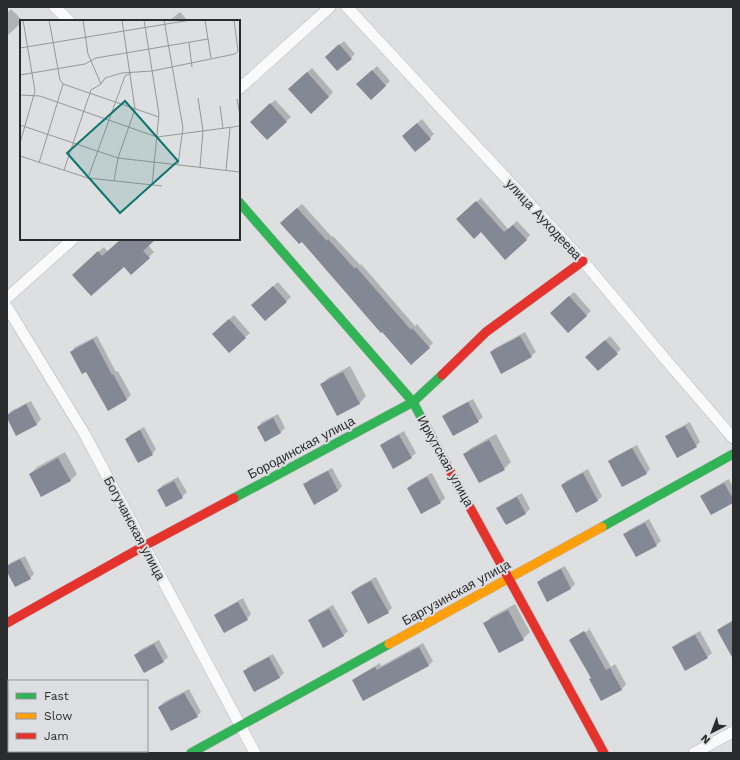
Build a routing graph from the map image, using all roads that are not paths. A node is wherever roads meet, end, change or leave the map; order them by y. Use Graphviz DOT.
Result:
graph roads {
  1 [pos="55,7"];
  2 [pos="330,7"];
  3 [pos="347,7"];
  4 [pos="68,20"];
  5 [pos="240,88"];
  6 [pos="240,203"];
  7 [pos="72,240"];
  8 [pos="584,261"];
  9 [pos="7,298"];
  10 [pos="7,307"];
  11 [pos="413,402"];
  12 [pos="733,438"];
  13 [pos="733,454"];
  14 [pos="144,546"];
  15 [pos="509,578"];
  16 [pos="7,623"];
  17 [pos="241,726"];
  18 [pos="733,732"];
  19 [pos="191,753"];
  20 [pos="255,753"];
  21 [pos="604,753"];
  22 [pos="694,753"];
  1 -- 4 [label="street"];
  2 -- 5 [label="street"];
  3 -- 8 [label="street, улица Ауходеева"];
  6 -- 11 [label="street, Иркутская улица"];
  7 -- 9 [label="street"];
  8 -- 11 [label="street, Бородинская улица"];
  8 -- 12 [label="street, улица Ауходеева"];
  10 -- 14 [label="street, Богучанская улица"];
  11 -- 14 [label="street, Бородинская улица"];
  11 -- 15 [label="street, Иркутская улица"];
  13 -- 15 [label="street, Баргузинская улица"];
  14 -- 16 [label="street, Бородинская улица"];
  14 -- 17 [label="street, Богучанская улица"];
  15 -- 17 [label="street, Баргузинская улица"];
  15 -- 21 [label="street, Иркутская улица"];
  17 -- 19 [label="street, Баргузинская улица"];
  17 -- 20 [label="street, Богучанская улица"];
  18 -- 22 [label="street"];
}
